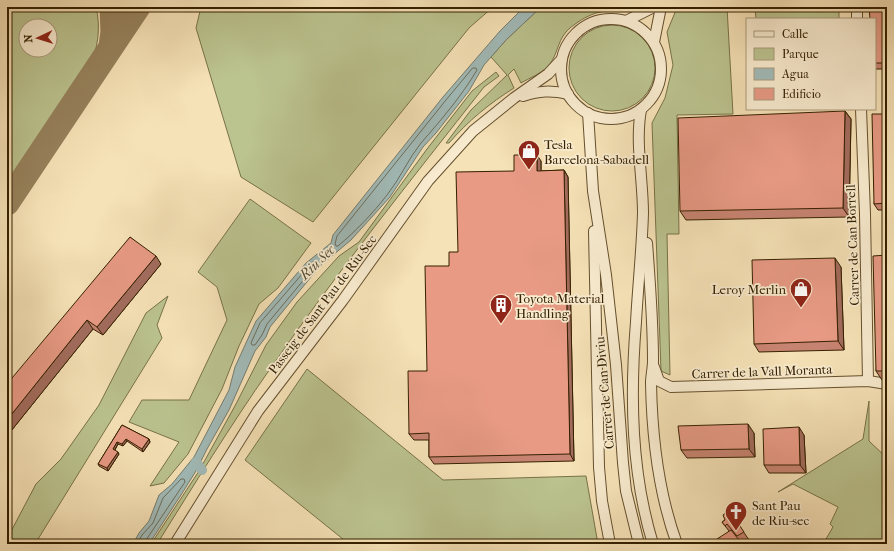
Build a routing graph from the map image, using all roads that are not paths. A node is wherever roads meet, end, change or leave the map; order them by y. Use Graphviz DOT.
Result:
graph roads {
  1 [pos="654,7"];
  2 [pos="662,7"];
  3 [pos="857,7"];
  4 [pos="857,18"];
  5 [pos="626,21"];
  6 [pos="654,42"];
  7 [pos="562,59"];
  8 [pos="568,94"];
  9 [pos="514,98"];
  10 [pos="641,110"];
  11 [pos="861,110"];
  12 [pos="588,113"];
  13 [pos="593,191"];
  14 [pos="643,211"];
  15 [pos="653,362"];
  16 [pos="868,381"];
  17 [pos="887,384"];
  18 [pos="175,544"];
  19 [pos="610,544"];
  20 [pos="639,544"];
  21 [pos="653,544"];
  22 [pos="677,544"];
  1 -- 5 [label="street"];
  2 -- 6 [label="street"];
  3 -- 4 [label="street"];
  5 -- 6 [label="street"];
  5 -- 7 [label="street"];
  6 -- 10 [label="street"];
  7 -- 8 [label="street"];
  7 -- 9 [label="street, Passeig de Sant Pau de Riu-Sec"];
  8 -- 9 [label="street, Passeig de Sant Pau de Riu-Sec"];
  8 -- 12 [label="street"];
  9 -- 18 [label="street, Passeig de Sant Pau de Riu-Sec"];
  10 -- 12 [label="street"];
  10 -- 14 [label="street, Carrer de Can Diviu"];
  11 -- 16 [label="street, Carrer de Can Borrell"];
  12 -- 13 [label="street, Carrer de Can Diviu"];
  13 -- 19 [label="street, Carrer de Can Diviu"];
  13 -- 20 [label="street, Carrer de Can Diviu"];
  14 -- 15 [label="street, Carrer de Can Diviu"];
  14 -- 21 [label="street, Carrer de Can Diviu"];
  15 -- 16 [label="street, Carrer de la Vall Moranta"];
  15 -- 22 [label="street, Carrer de Can Diviu"];
  16 -- 17 [label="street, Carrer de la Vall Moranta"];
}
